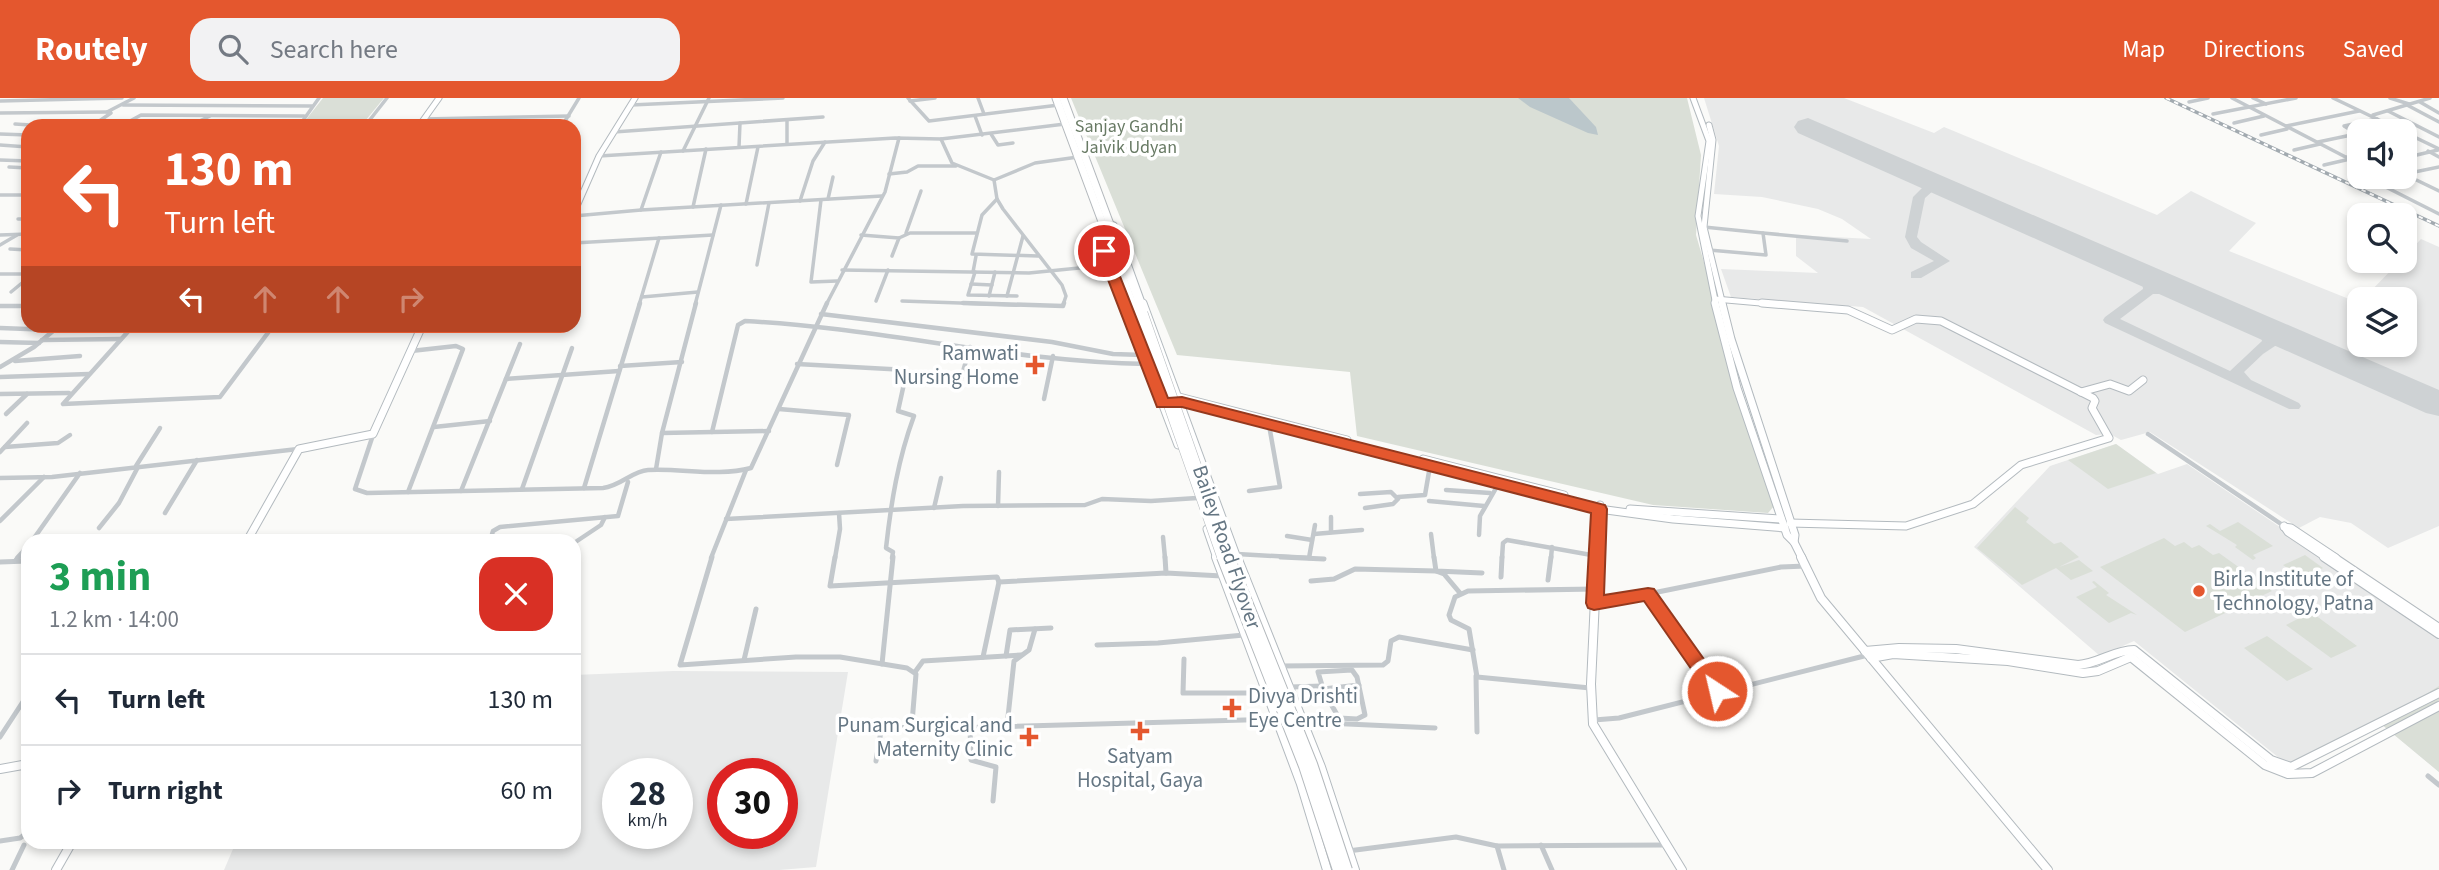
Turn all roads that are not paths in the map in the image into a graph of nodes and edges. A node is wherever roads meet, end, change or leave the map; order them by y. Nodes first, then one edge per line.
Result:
1 (122, 98) edge
2 (134, 98) edge
3 (319, 98) edge
4 (387, 98) edge
5 (439, 98) edge
6 (579, 98) edge
7 (635, 98) edge
8 (709, 98) edge
9 (783, 98) edge
10 (935, 98) edge
11 (978, 98) edge
12 (1695, 98) edge
13 (2208, 98) edge
14 (2232, 98) edge
15 (2253, 98) edge
16 (2296, 98) edge
17 (2333, 98) edge
18 (2390, 98) edge
19 (2430, 98) edge
20 (909, 100) edge
21 (1059, 100) edge
22 (0, 101) edge
23 (2189, 102) dead end
24 (2420, 102) junction
25 (707, 103) junction
26 (2266, 104) junction
27 (123, 105) junction
28 (631, 105) junction
29 (2408, 105) junction
30 (312, 106) junction
31 (2250, 108) junction
32 (2359, 110) junction
33 (2388, 111) junction
34 (0, 113) edge
35 (107, 113) junction
36 (2439, 113) edge
37 (984, 114) junction
38 (2213, 114) dead end
39 (2372, 115) junction
40 (210, 116) junction
41 (304, 116) junction
42 (569, 116) junction
43 (975, 116) junction
44 (2264, 116) junction
45 (823, 117) dead end
46 (102, 119) edge
47 (134, 119) edge
48 (204, 119) edge
49 (302, 119) edge
50 (370, 119) edge
51 (424, 119) joint
52 (567, 119) edge
53 (2377, 119) edge
54 (787, 120) junction
55 (740, 122) junction
56 (2439, 122) edge
57 (2234, 123) dead end
58 (15, 124) dead end
59 (21, 124) edge
60 (1066, 124) junction
61 (694, 126) junction
62 (2287, 127) junction
63 (614, 132) junction
64 (0, 134) edge
65 (991, 134) junction
66 (21, 135) edge
67 (982, 135) junction
68 (2261, 135) dead end
69 (2347, 137) edge
70 (2439, 137) edge
71 (899, 138) junction
72 (942, 139) junction
73 (2417, 139) edge
74 (825, 142) junction
75 (1013, 143) dead end
76 (2319, 143) junction
77 (787, 144) junction
78 (0, 145) edge
79 (21, 146) edge
80 (758, 146) junction
81 (739, 147) junction
82 (706, 149) junction
83 (2439, 149) edge
84 (2294, 150) dead end
85 (683, 151) junction
86 (2428, 151) junction
87 (661, 152) junction
88 (2417, 154) edge
89 (599, 156) junction
90 (1078, 157) junction
91 (2347, 157) edge
92 (2439, 157) edge
93 (2347, 158) edge
94 (0, 160) edge
95 (21, 161) edge
96 (2324, 165) dead end
97 (958, 166) junction
98 (9, 167) dead end
99 (2439, 167) edge
100 (21, 168) edge
101 (2417, 171) edge
102 (889, 174) junction
103 (833, 177) dead end
104 (994, 180) junction
105 (2417, 180) edge
106 (2389, 189) edge
107 (921, 191) dead end
108 (2439, 191) edge
109 (0, 195) edge
110 (21, 195) edge
111 (581, 196) edge
112 (883, 196) junction
113 (828, 199) junction
114 (998, 199) junction
115 (821, 200) junction
116 (800, 201) junction
117 (769, 203) junction
118 (746, 204) junction
119 (721, 205) junction
120 (692, 207) junction
121 (641, 210) junction
122 (581, 212) edge
123 (2439, 214) edge
124 (1106, 224) junction
125 (1704, 227) junction
126 (976, 233) junction
127 (1763, 233) junction
128 (19, 234) joint
129 (906, 234) junction
130 (0, 235) edge
131 (712, 235) junction
132 (861, 235) junction
133 (1023, 236) junction
134 (899, 238) junction
135 (659, 239) junction
136 (1847, 241) dead end
137 (581, 243) edge
138 (0, 245) edge
139 (10, 249) dead end
140 (21, 250) edge
141 (1709, 250) junction
142 (976, 255) junction
143 (892, 256) dead end
144 (1017, 256) junction
145 (1038, 256) junction
146 (757, 265) dead end
147 (1109, 265) junction
148 (842, 270) junction
149 (888, 271) junction
150 (1051, 271) junction
151 (974, 272) junction
152 (995, 272) junction
153 (1013, 273) junction
154 (0, 274) edge
155 (21, 276) edge
156 (837, 281) junction
157 (21, 283) edge
158 (971, 284) junction
159 (992, 285) junction
160 (11, 292) dead end
161 (698, 292) junction
162 (989, 296) junction
163 (1007, 296) junction
164 (1017, 296) dead end
165 (642, 297) junction
166 (1718, 299) junction
167 (876, 302) dead end
168 (902, 302) dead end
169 (0, 306) edge
170 (21, 306) edge
171 (1140, 313) junction
172 (821, 314) junction
173 (817, 325) junction
174 (0, 328) edge
175 (21, 329) edge
176 (51, 333) edge
177 (127, 333) edge
178 (268, 333) edge
179 (419, 333) edge
180 (121, 339) junction
181 (1728, 339) junction
182 (0, 342) edge
183 (41, 342) junction
184 (520, 344) dead end
185 (971, 346) junction
186 (572, 348) dead end
187 (411, 351) junction
188 (1163, 352) junction
189 (1144, 355) junction
190 (80, 356) dead end
191 (1053, 356) junction
192 (10, 362) junction
193 (682, 362) junction
194 (1147, 363) junction
195 (797, 364) junction
196 (0, 365) edge
197 (620, 369) junction
198 (89, 374) junction
199 (564, 374) junction
200 (1172, 376) junction
201 (0, 377) edge
202 (506, 379) junction
203 (1153, 379) junction
204 (2143, 380) dead end
205 (958, 389) dead end
206 (2081, 392) junction
207 (70, 393) junction
208 (0, 394) edge
209 (27, 394) junction
210 (1044, 399) dead end
211 (1181, 399) junction
212 (1162, 401) junction
213 (779, 409) junction
214 (6, 414) dead end
215 (490, 421) junction
216 (27, 423) dead end
217 (1269, 425) junction
218 (1191, 426) junction
219 (160, 428) dead end
220 (434, 428) junction
221 (1172, 428) junction
222 (769, 430) junction
223 (712, 432) junction
224 (662, 433) junction
225 (373, 434) junction
226 (2148, 434) dead end
227 (70, 435) dead end
228 (5, 447) junction
229 (299, 449) junction
230 (0, 452) edge
231 (197, 460) junction
232 (1428, 464) junction
233 (837, 465) dead end
234 (137, 466) junction
235 (656, 469) junction
236 (746, 470) junction
237 (999, 472) dead end
238 (80, 473) junction
239 (44, 477) junction
240 (1209, 477) junction
241 (0, 478) edge
242 (941, 478) dead end
243 (1191, 480) junction
244 (628, 481) junction
245 (1499, 483) junction
246 (584, 488) junction
247 (522, 489) junction
248 (1446, 490) dead end
249 (461, 491) junction
250 (1249, 491) dead end
251 (408, 492) junction
252 (1360, 494) dead end
253 (1490, 494) junction
254 (1397, 496) junction
255 (1198, 498) junction
256 (1429, 502) dead end
257 (998, 506) junction
258 (1219, 506) junction
259 (1484, 506) junction
260 (1600, 507) junction
261 (934, 508) junction
262 (1365, 508) dead end
263 (1201, 509) junction
264 (890, 511) junction
265 (164, 513) dead end
266 (839, 513) junction
267 (0, 514) edge
268 (8, 514) junction
269 (605, 517) junction
270 (1331, 517) dead end
271 (726, 519) junction
272 (1781, 519) junction
273 (0, 521) edge
274 (1315, 526) dead end
275 (2284, 526) junction
276 (99, 528) dead end
277 (1362, 530) dead end
278 (1790, 532) junction
279 (1331, 533) junction
280 (37, 534) edge
281 (251, 534) edge
282 (492, 534) edge
283 (1432, 534) dead end
284 (1479, 535) dead end
285 (1287, 536) dead end
286 (1163, 537) dead end
287 (1313, 537) junction
288 (581, 538) edge
289 (1552, 547) junction
290 (1237, 554) junction
291 (21, 555) edge
292 (1597, 556) junction
293 (1309, 558) junction
294 (1324, 559) dead end
295 (16, 561) junction
296 (21, 561) edge
297 (0, 562) edge
298 (1806, 566) junction
299 (1436, 571) junction
300 (1166, 573) junction
301 (1482, 573) dead end
302 (1222, 576) junction
303 (1501, 577) dead end
304 (1548, 580) dead end
305 (1311, 581) dead end
306 (892, 582) junction
307 (999, 582) junction
308 (1596, 589) junction
309 (1460, 593) junction
310 (1648, 594) junction
311 (1594, 603) junction
312 (756, 610) dead end
313 (1051, 628) dead end
314 (2439, 628) edge
315 (1035, 629) junction
316 (2439, 634) edge
317 (1244, 635) junction
318 (1097, 645) dead end
319 (1473, 650) junction
320 (1021, 655) junction
321 (1868, 655) junction
322 (1006, 656) junction
323 (983, 657) junction
324 (1184, 659) dead end
325 (744, 660) junction
326 (882, 664) junction
327 (1281, 669) junction
328 (915, 672) junction
329 (1260, 675) junction
330 (1476, 676) junction
331 (1359, 685) junction
332 (1290, 687) junction
333 (1322, 688) junction
334 (1591, 688) junction
335 (1717, 691) junction
336 (1268, 693) junction
337 (2439, 693) edge
338 (21, 705) edge
339 (2439, 706) edge
340 (1278, 719) junction
341 (1593, 720) junction
342 (1303, 722) junction
343 (913, 726) junction
344 (1007, 726) junction
345 (970, 727) junction
346 (1435, 728) dead end
347 (1477, 732) dead end
348 (0, 737) edge
349 (2238, 737) junction
350 (1315, 751) junction
351 (1291, 756) junction
352 (876, 761) dead end
353 (21, 765) edge
354 (0, 769) edge
355 (2428, 776) dead end
356 (2439, 785) edge
357 (993, 802) dead end
358 (21, 837) edge
359 (0, 841) edge
360 (1541, 845) junction
361 (1666, 845) junction
362 (1497, 846) junction
363 (22, 849) edge
364 (68, 849) edge
365 (1349, 850) junction
366 (1324, 856) junction
367 (12, 870) edge
368 (56, 870) edge
369 (1327, 870) edge
370 (1338, 870) edge
371 (1347, 870) edge
372 (1355, 870) edge
373 (1504, 870) edge
374 (1552, 870) edge
375 (1682, 870) edge
376 (2048, 870) edge

1 - 22 street
2 - 27 street
3 - 30 street
4 - 50 street
5 - 51 main road
6 - 42 street
7 - 28 main road
8 - 25 street
9 - 25 street
10 - 20 street
11 - 37 street
12 - 125 main road
12 - 166 main road
13 - 23 street
14 - 31 street
15 - 26 street
16 - 26 street
17 - 32 street
18 - 29 street
19 - 24 street
20 - 43 street
21 - 37 street
21 - 60 highway
21 - 124 highway
24 - 29 street
24 - 36 street
25 - 28 street
25 - 61 street
26 - 31 street
27 - 30 street
27 - 35 street
28 - 63 main road
29 - 33 street
29 - 56 street
30 - 41 street
31 - 38 street
31 - 44 street
32 - 39 street
32 - 62 street
33 - 39 street
33 - 70 street
34 - 35 street
35 - 46 street
37 - 43 street
39 - 53 street
40 - 41 street
40 - 47 street
40 - 48 street
41 - 49 street
42 - 51 street
42 - 52 street
43 - 67 street
44 - 57 street
44 - 62 street
45 - 54 street
54 - 55 street
54 - 77 street
55 - 61 street
55 - 81 street
58 - 59 street
60 - 65 street
60 - 90 highway
61 - 63 street
61 - 85 street
62 - 68 street
62 - 76 street
63 - 89 main road
64 - 66 street
65 - 67 street
65 - 75 street
67 - 72 street
69 - 76 street
71 - 72 street
71 - 74 street
71 - 102 street
72 - 97 street
73 - 83 street
74 - 77 street
74 - 116 street
76 - 84 street
76 - 91 street
77 - 80 street
78 - 79 street
80 - 81 street
80 - 118 street
81 - 82 street
82 - 85 street
82 - 120 street
83 - 86 street
85 - 87 street
86 - 88 street
86 - 92 street
87 - 89 street
87 - 121 street
89 - 111 main road
90 - 104 street
90 - 124 highway
93 - 96 street
94 - 95 street
97 - 102 street
97 - 104 street
98 - 100 street
99 - 101 street
102 - 112 street
103 - 113 street
104 - 114 street
105 - 108 street
106 - 123 street
107 - 129 street
109 - 110 street
112 - 113 street
112 - 132 street
113 - 115 street
114 - 126 street
114 - 133 street
115 - 116 street
115 - 156 street
116 - 117 street
117 - 118 street
117 - 146 street
118 - 119 street
119 - 120 street
119 - 131 street
120 - 121 street
121 - 122 street
124 - 147 main road
124 - 171 highway, Bailey Road Flyover
124 - 188 main road
125 - 127 street
125 - 141 main road
126 - 129 street
126 - 142 street
127 - 136 street
127 - 141 street
128 - 130 street
128 - 138 street
129 - 134 street
131 - 135 street
131 - 161 street
132 - 134 street
132 - 148 street
133 - 144 street
133 - 145 street
134 - 143 street
135 - 137 street
135 - 165 street
139 - 140 street
141 - 166 main road
142 - 144 street
142 - 151 street
144 - 145 street
144 - 153 street
145 - 150 street
147 - 150 street
147 - 189 main road
148 - 149 street
148 - 156 street
149 - 151 street
149 - 167 street
150 - 153 street
150 - 168 street
151 - 152 street
151 - 158 street
152 - 153 street
152 - 159 street
153 - 163 street
154 - 155 street
156 - 172 street
157 - 160 street
158 - 159 street
158 - 162 street
159 - 162 street
161 - 165 street
161 - 193 street
162 - 163 street
163 - 164 street
165 - 197 street
166 - 181 main road
166 - 206 main road
169 - 170 street
171 - 370 highway, Bailey Road Flyover, bridge
171 - 371 highway, Bailey Road Flyover, bridge
172 - 173 street
172 - 189 street
173 - 185 street
173 - 195 street
173 - 223 street
174 - 175 street
176 - 183 street
177 - 180 street
178 - 207 street
179 - 187 main road
180 - 183 street
180 - 198 street
181 - 272 main road
181 - 278 main road
182 - 183 street
183 - 192 street
184 - 202 street
185 - 191 street
185 - 205 street
186 - 199 street
187 - 220 street
187 - 225 main road
188 - 189 street
188 - 200 main road
189 - 194 main road
190 - 192 street
191 - 194 street
191 - 210 street
192 - 196 street
193 - 197 street
193 - 224 street
194 - 203 main road
195 - 213 street
195 - 264 street
197 - 199 street
197 - 246 street
198 - 201 street
198 - 207 street
199 - 202 street
199 - 247 street
200 - 203 main road
200 - 211 main road
202 - 215 street
203 - 212 main road
204 - 206 main road
206 - 278 main road
207 - 209 street
208 - 209 street
209 - 214 street
211 - 212 main road
211 - 217 main road
211 - 218 main road
211 - 232 main road
212 - 221 main road
213 - 222 street
213 - 233 street
215 - 220 street
215 - 249 street
216 - 228 street
217 - 232 main road
217 - 250 street
218 - 221 main road
218 - 240 main road
219 - 234 street
220 - 251 street
221 - 243 main road
222 - 223 street
222 - 236 street
223 - 224 street
224 - 235 street
225 - 229 main road
225 - 251 street
226 - 275 street
227 - 228 street
228 - 230 street
229 - 231 street
229 - 281 main road
231 - 234 street
231 - 265 street
232 - 245 main road
232 - 254 street
232 - 260 main road
234 - 238 street
234 - 276 street
235 - 236 street
235 - 244 street
236 - 271 street
237 - 257 street
238 - 239 street
238 - 280 street
239 - 241 street
239 - 268 street
240 - 243 main road
240 - 258 main road
242 - 261 street
243 - 255 main road
244 - 246 street
244 - 269 street
245 - 253 street
245 - 260 main road
246 - 247 street
247 - 249 street
248 - 253 street
249 - 251 street
252 - 254 street
253 - 259 street
254 - 262 street
255 - 257 street
255 - 263 main road
256 - 259 street
257 - 261 street
258 - 263 main road
258 - 290 main road
259 - 284 street
260 - 272 main road
260 - 278 main road
260 - 292 main road
261 - 264 street
263 - 302 main road
264 - 266 street
264 - 306 street
266 - 271 street
266 - 306 street
267 - 268 street
268 - 273 street
269 - 282 street
269 - 288 street
270 - 279 street
271 - 325 street
272 - 278 main road
274 - 287 street
275 - 314 main road
275 - 316 main road
277 - 279 street
278 - 298 main road
279 - 287 street
283 - 299 street
285 - 287 street
286 - 300 street
287 - 293 street
289 - 292 street
289 - 303 street
289 - 304 street
290 - 293 street
290 - 327 main road
291 - 295 street
292 - 308 main road
293 - 294 street
295 - 296 street
295 - 297 street
298 - 310 street
298 - 321 main road
299 - 301 street
299 - 305 street
299 - 309 street
300 - 302 street
300 - 307 street
302 - 317 main road
306 - 307 street
306 - 326 street
307 - 323 street
308 - 309 street
308 - 311 main road
309 - 319 street
310 - 311 street
310 - 335 street
311 - 334 main road
312 - 325 street
313 - 315 street
315 - 320 street
315 - 322 street
317 - 318 street
317 - 329 main road
319 - 327 street
319 - 330 street
320 - 322 street
320 - 344 street
321 - 335 street
321 - 349 main road
321 - 376 main road
322 - 323 street
323 - 328 street
324 - 336 street
325 - 326 street
326 - 328 street
327 - 329 main road
327 - 332 main road
328 - 343 street
329 - 336 main road
330 - 334 street
330 - 347 street
331 - 333 street
331 - 333 street
331 - 333 street
332 - 333 street
332 - 342 main road
334 - 341 main road
335 - 341 street
336 - 340 main road
337 - 349 main road
338 - 348 street
339 - 349 main road
340 - 344 street
340 - 351 main road
341 - 361 main road
342 - 346 street
342 - 350 main road
343 - 345 street
343 - 352 street
344 - 345 street
345 - 357 street
350 - 351 main road
350 - 365 main road
351 - 366 main road
353 - 354 main road
355 - 356 street
358 - 359 street
360 - 361 street
360 - 362 street
360 - 374 street
361 - 375 main road
362 - 365 street
362 - 373 street
363 - 367 street
364 - 368 main road
365 - 366 street
365 - 372 main road
366 - 369 main road

